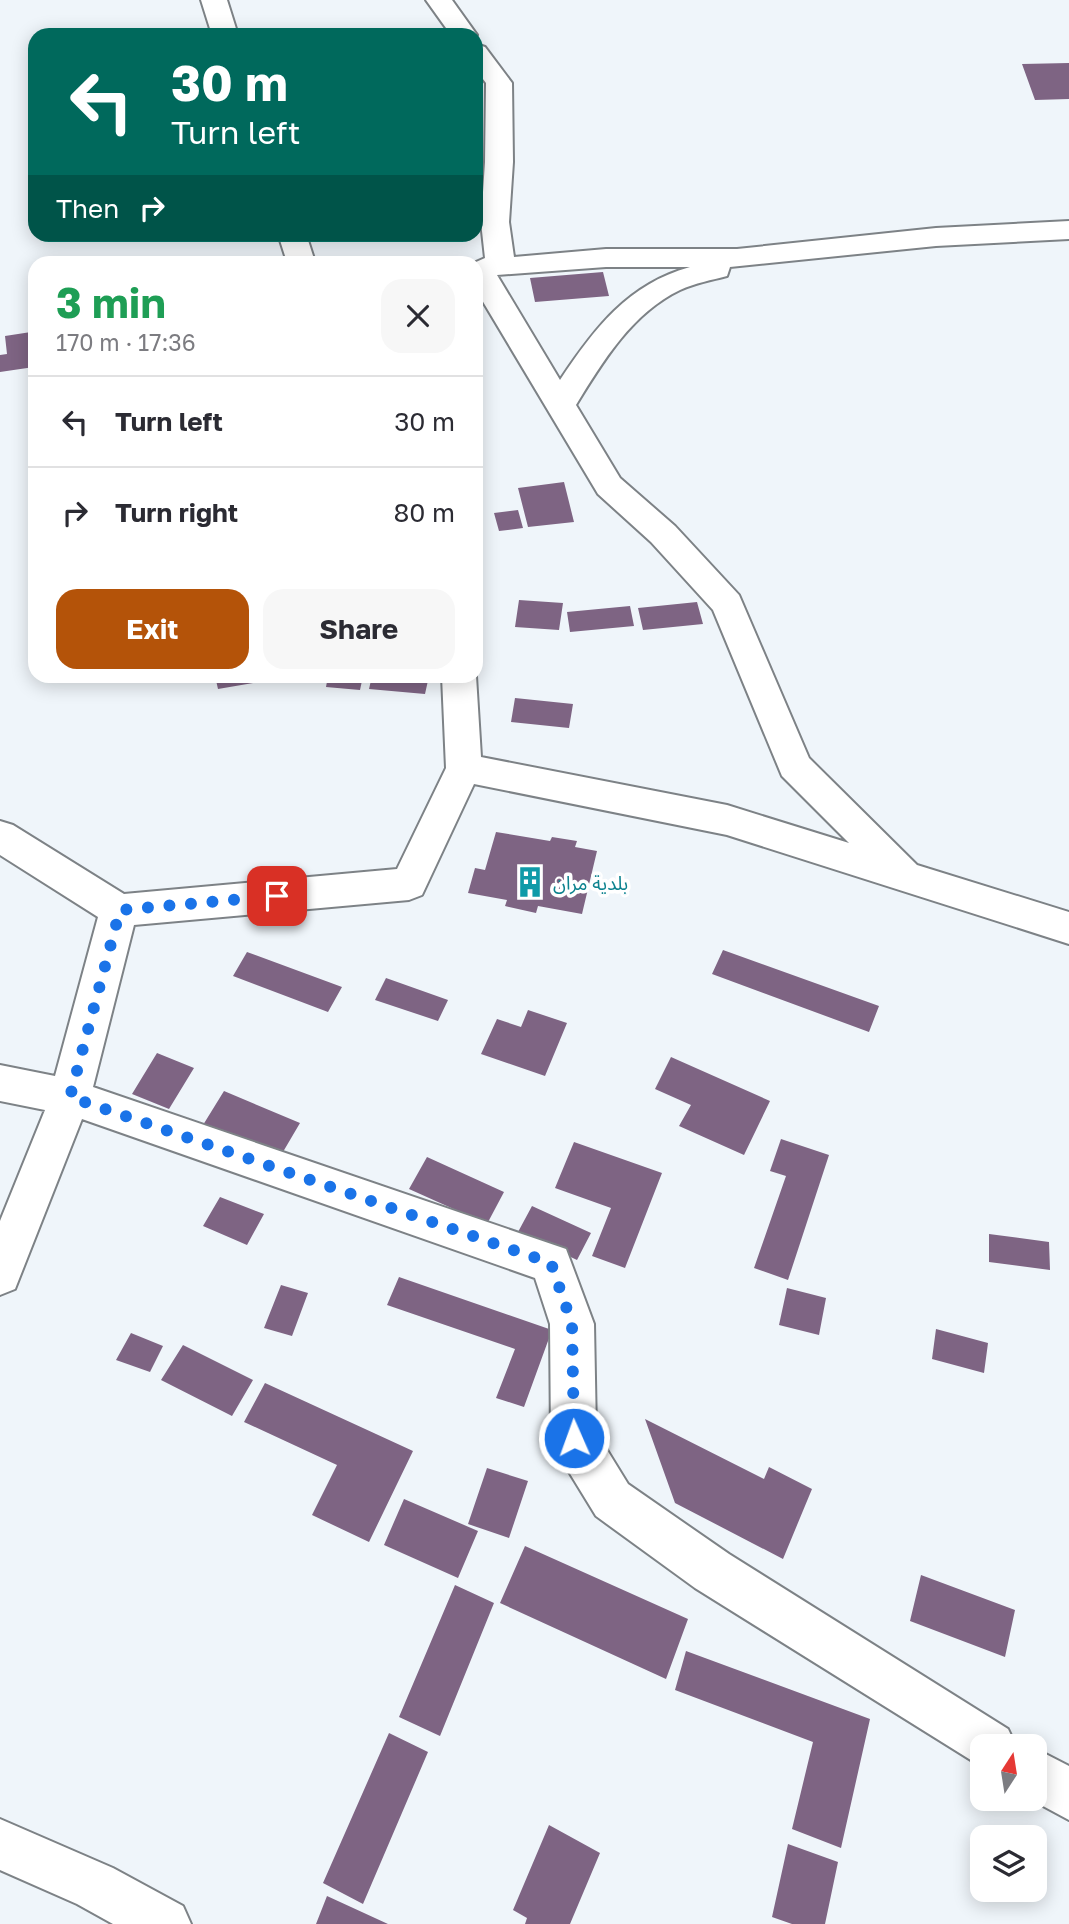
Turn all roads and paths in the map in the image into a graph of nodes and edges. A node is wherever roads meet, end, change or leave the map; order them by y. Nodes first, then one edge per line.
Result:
1 (214, 0) edge
2 (439, 0) edge
3 (223, 28) edge
4 (459, 28) edge
5 (483, 61) edge
6 (1069, 230) edge
7 (762, 255) junction
8 (500, 262) junction
9 (483, 270) edge
10 (483, 277) edge
11 (560, 404) junction
12 (459, 683) edge
13 (464, 768) junction
14 (0, 836) edge
15 (907, 877) junction
16 (120, 910) junction
17 (1069, 928) edge
18 (0, 1083) edge
19 (70, 1097) junction
20 (0, 1275) edge
21 (972, 1734) edge
22 (1047, 1781) edge
23 (1069, 1795) edge
24 (0, 1844) edge
25 (165, 1924) edge

1 - 3 street
2 - 4 street
5 - 8 street
6 - 7 street
7 - 8 street
7 - 11 street
8 - 9 street
10 - 11 street
11 - 15 street
12 - 13 street
13 - 15 street
13 - 16 street
14 - 16 street
15 - 17 street
16 - 19 street
18 - 19 street
19 - 20 street
19 - 21 street
22 - 23 street
24 - 25 street

